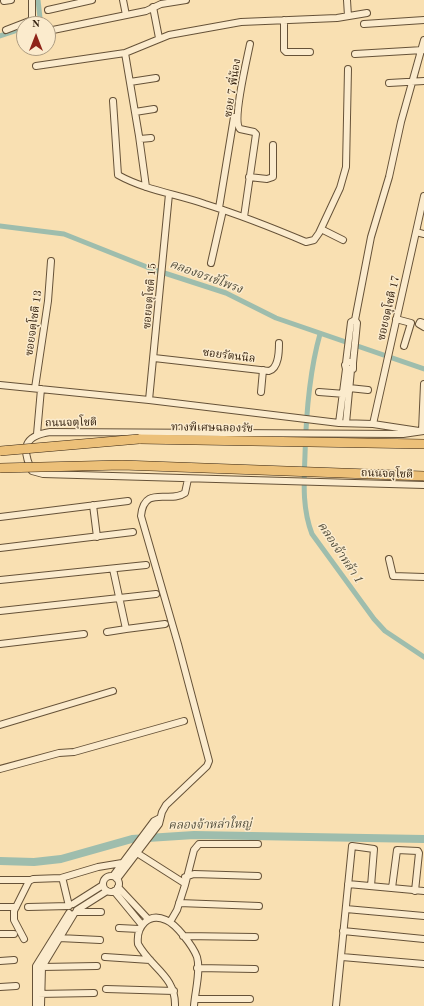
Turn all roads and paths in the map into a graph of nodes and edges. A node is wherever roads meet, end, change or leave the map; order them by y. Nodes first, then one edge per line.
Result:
1 (11, 0) edge
2 (32, 0) edge
3 (92, 0) edge
4 (123, 0) edge
5 (186, 0) edge
6 (347, 0) edge
7 (4, 1) dead end
8 (153, 7) junction
9 (48, 10) dead end
10 (367, 14) dead end
11 (126, 15) junction
12 (348, 16) junction
13 (284, 20) junction
14 (424, 20) edge
15 (364, 24) dead end
16 (56, 29) edge
17 (6, 30) dead end
18 (159, 38) junction
19 (424, 40) edge
20 (250, 44) dead end
21 (422, 50) edge
22 (125, 52) junction
23 (310, 52) dead end
24 (355, 54) dead end
25 (36, 66) dead end
26 (348, 69) dead end
27 (156, 78) dead end
28 (424, 81) edge
29 (130, 82) junction
30 (412, 82) junction
31 (389, 83) dead end
32 (113, 101) dead end
33 (154, 109) dead end
34 (135, 112) junction
35 (234, 117) dead end
36 (152, 138) dead end
37 (140, 139) junction
38 (273, 146) dead end
39 (249, 177) junction
40 (146, 187) junction
41 (169, 194) junction
42 (424, 196) edge
43 (221, 209) junction
44 (244, 217) junction
45 (422, 219) edge
46 (321, 229) junction
47 (416, 232) junction
48 (424, 234) edge
49 (343, 240) dead end
50 (51, 261) dead end
51 (211, 263) dead end
52 (396, 319) junction
53 (424, 323) edge
54 (424, 327) edge
55 (279, 343) dead end
56 (404, 346) dead end
57 (154, 358) junction
58 (263, 370) junction
59 (424, 384) edge
60 (0, 385) edge
61 (38, 389) junction
62 (368, 390) dead end
63 (261, 392) dead end
64 (319, 392) dead end
65 (347, 392) junction
66 (149, 400) junction
67 (316, 420) junction
68 (339, 422) junction
69 (346, 423) junction
70 (373, 424) junction
71 (422, 431) edge
72 (37, 434) junction
73 (315, 437) junction
74 (294, 438) junction
75 (424, 444) edge
76 (0, 451) edge
77 (0, 468) edge
78 (424, 476) edge
79 (188, 479) junction
80 (424, 485) edge
81 (128, 501) dead end
82 (94, 505) junction
83 (0, 517) edge
84 (133, 532) dead end
85 (97, 536) junction
86 (0, 548) edge
87 (389, 559) dead end
88 (146, 565) dead end
89 (113, 569) junction
90 (424, 577) edge
91 (0, 580) edge
92 (156, 594) dead end
93 (119, 598) junction
94 (0, 611) edge
95 (166, 624) dead end
96 (126, 629) junction
97 (106, 632) dead end
98 (84, 634) dead end
99 (0, 642) edge
100 (113, 691) dead end
101 (184, 722) dead end
102 (0, 725) edge
103 (0, 769) edge
104 (140, 844) junction
105 (258, 844) dead end
106 (137, 853) junction
107 (122, 863) junction
108 (102, 866) junction
109 (188, 876) junction
110 (258, 876) dead end
111 (113, 877) junction
112 (177, 878) junction
113 (0, 880) edge
114 (30, 880) junction
115 (63, 882) dead end
116 (348, 884) junction
117 (103, 885) junction
118 (185, 885) junction
119 (371, 886) junction
120 (392, 888) junction
121 (113, 890) junction
122 (415, 891) junction
123 (424, 891) edge
124 (179, 904) junction
125 (259, 906) dead end
126 (0, 907) edge
127 (16, 907) junction
128 (28, 907) dead end
129 (346, 909) junction
130 (73, 910) junction
131 (101, 912) dead end
132 (424, 916) edge
133 (148, 919) junction
134 (170, 922) junction
135 (141, 927) junction
136 (119, 928) dead end
137 (343, 932) junction
138 (0, 934) edge
139 (14, 934) dead end
140 (57, 936) junction
141 (183, 936) junction
142 (255, 937) dead end
143 (24, 938) dead end
144 (424, 939) edge
145 (100, 940) dead end
146 (105, 957) dead end
147 (342, 957) junction
148 (0, 960) edge
149 (14, 960) dead end
150 (150, 960) junction
151 (424, 964) edge
152 (39, 965) junction
153 (97, 966) dead end
154 (197, 968) junction
155 (255, 969) dead end
156 (0, 986) edge
157 (16, 986) dead end
158 (106, 988) dead end
159 (174, 991) junction
160 (94, 993) dead end
161 (38, 994) junction
162 (250, 999) dead end
163 (195, 1003) edge
164 (36, 1006) edge
165 (41, 1006) edge
166 (175, 1006) edge
167 (336, 1006) edge

1 - 7 street
2 - 17 street
3 - 9 street
4 - 11 street
5 - 8 street
6 - 12 street
8 - 11 street
8 - 18 street
10 - 12 street
11 - 16 street
12 - 13 street
13 - 18 street
13 - 23 street
14 - 15 street
18 - 22 street
19 - 21 street
20 - 39 street, ซอย 7 พี่น้อง
21 - 24 street
21 - 30 street
22 - 25 street
22 - 29 street
26 - 46 street
27 - 29 street
28 - 30 street
29 - 34 street
30 - 31 street
30 - 65 street
32 - 40 street
33 - 34 street
34 - 37 street
35 - 43 street
36 - 37 street
37 - 40 street
38 - 39 street
39 - 44 street, ซอย 7 พี่น้อง
40 - 41 street
41 - 43 street
41 - 57 street, ซอยจตุโชติ 15
42 - 45 street, ซอยจตุโชติ 17
43 - 44 street
43 - 51 street
44 - 46 street
45 - 47 street, ซอยจตุโชติ 17
46 - 49 street
47 - 48 street
47 - 52 street, ซอยจตุโชติ 17
50 - 61 street, ซอยจตุโชติ 13
52 - 56 street
52 - 70 street, ซอยจตุโชติ 17
53 - 54 street
55 - 58 street, ซอยรัตนนิล
57 - 58 street, ซอยรัตนนิล
57 - 66 street, ซอยจตุโชติ 15
58 - 63 street
59 - 71 street
60 - 61 street
61 - 66 street
61 - 72 street, ซอยจตุโชติ 13
62 - 65 street
64 - 65 street
65 - 68 street
65 - 69 street
66 - 67 street
67 - 68 street
67 - 73 street
68 - 69 street
69 - 70 street
70 - 71 street
71 - 73 street
72 - 74 street, ถนนจตุโชติ
72 - 79 street, ถนนจตุโชติ
73 - 74 highway, ทางพิเศษฉลองรัช
73 - 75 highway, ทางพิเศษฉลองรัช
74 - 76 highway, ทางพิเศษฉลองรัช, bridge
77 - 78 highway, bridge
79 - 80 street, ถนนจตุโชติ
79 - 104 street
81 - 82 street
82 - 83 street
82 - 85 street
84 - 85 street
85 - 86 street
87 - 90 street
88 - 89 street
89 - 91 street
89 - 93 street
92 - 93 street
93 - 94 street
93 - 96 street
95 - 96 street
96 - 97 street
98 - 99 street
100 - 102 street
101 - 103 street
104 - 106 street
104 - 107 street
105 - 109 street
106 - 111 street
106 - 112 street
107 - 108 street
107 - 111 street
108 - 111 street
108 - 114 street
109 - 110 street
109 - 112 street
109 - 118 street
111 - 117 street
111 - 121 street
112 - 118 street
113 - 114 street
114 - 127 street
115 - 130 street
116 - 119 street
116 - 119 street
116 - 129 street
117 - 121 street
117 - 130 street
118 - 124 street
119 - 120 street
120 - 122 street
120 - 122 street
121 - 130 street
121 - 133 street
121 - 135 street
122 - 123 street
124 - 125 street
124 - 134 street
126 - 127 street
127 - 143 street
128 - 130 street
129 - 132 street
129 - 137 street
130 - 131 street
130 - 140 street
133 - 134 street
133 - 135 street
134 - 141 street
135 - 136 street
135 - 150 street
137 - 144 street
137 - 147 street
138 - 139 street
140 - 145 street
140 - 152 street
141 - 142 street
141 - 154 street
146 - 150 street
147 - 151 street
147 - 167 street
148 - 149 street
150 - 159 street
152 - 153 street
152 - 161 street
154 - 155 street
154 - 163 street
156 - 157 street
158 - 159 street
159 - 166 street
160 - 161 street
161 - 164 street
161 - 165 street
162 - 163 street

